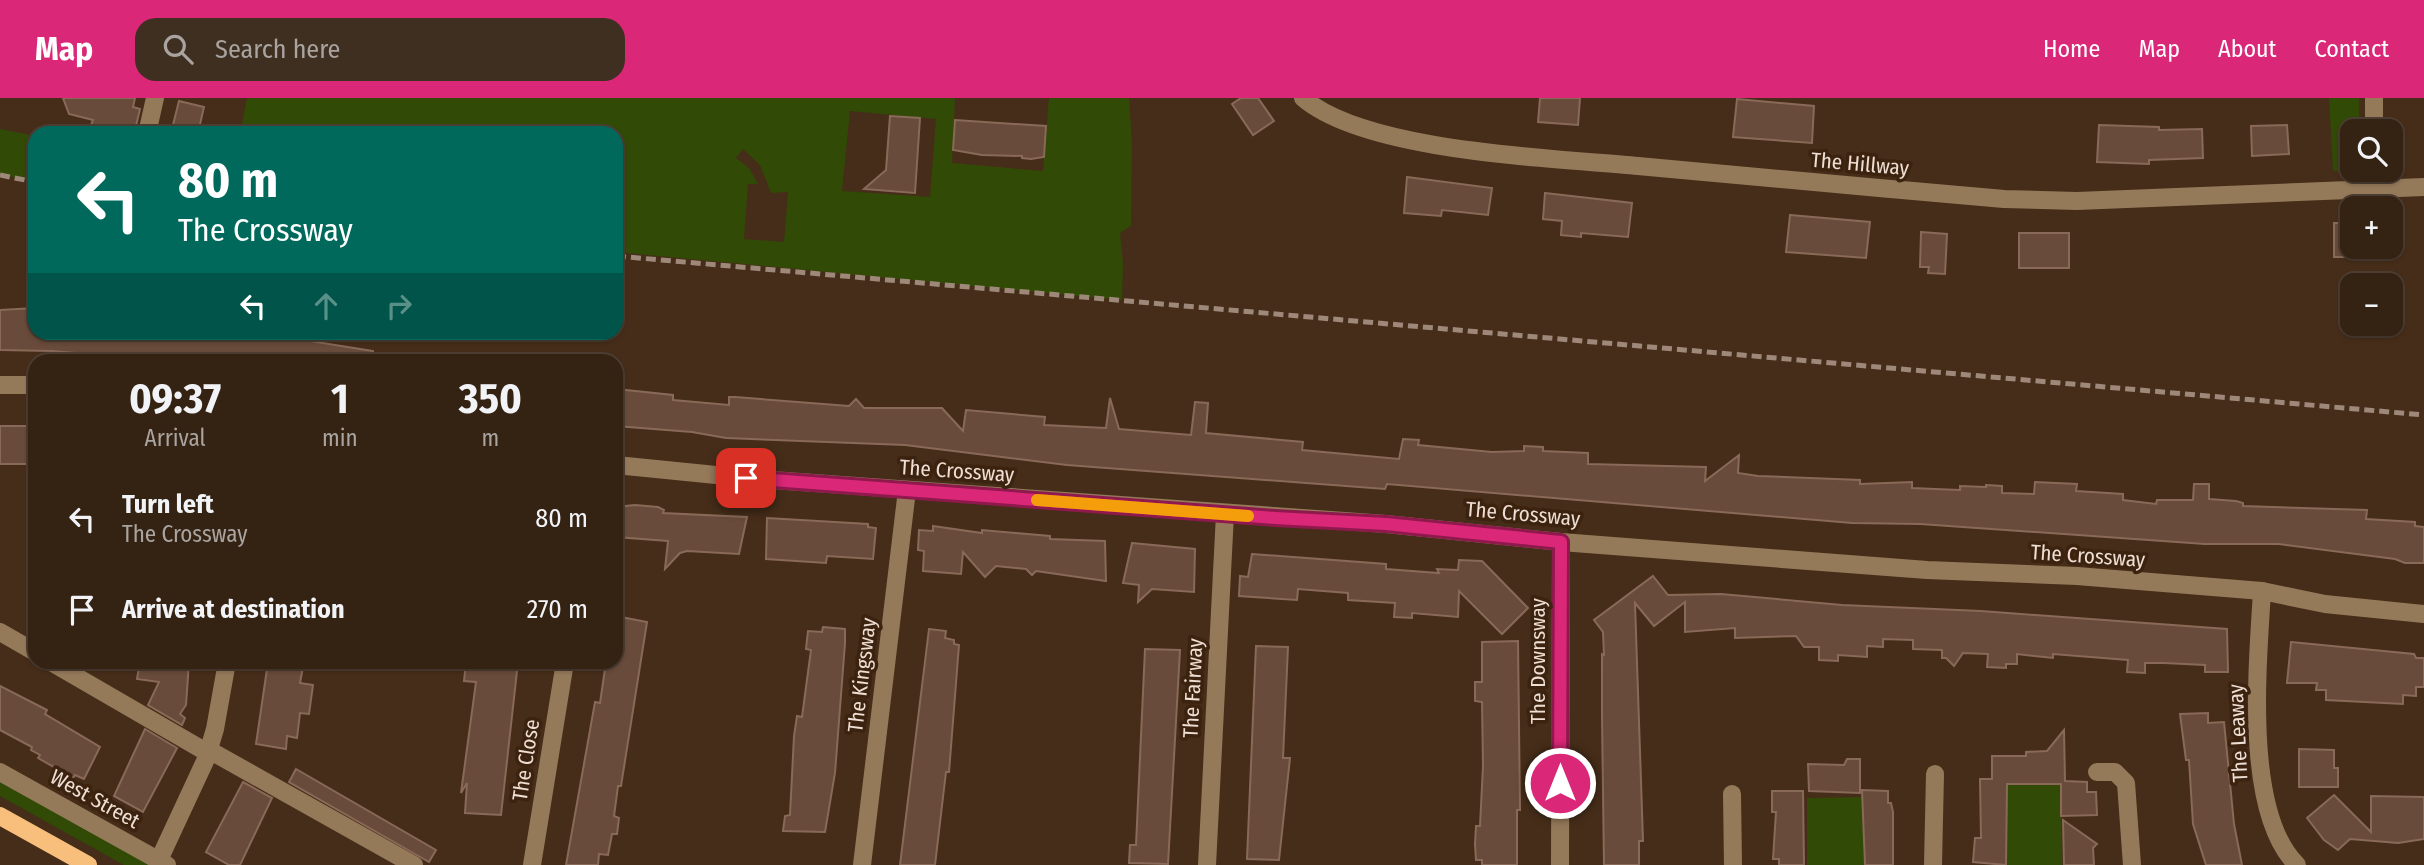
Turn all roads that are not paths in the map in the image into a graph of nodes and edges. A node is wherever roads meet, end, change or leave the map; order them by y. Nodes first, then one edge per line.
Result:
1 (155, 98) edge
2 (1303, 98) edge
3 (2374, 98) edge
4 (2374, 119) edge
5 (149, 126) edge
6 (2340, 181) edge
7 (2396, 182) edge
8 (2424, 187) edge
9 (0, 385) edge
10 (28, 385) edge
11 (623, 466) edge
12 (907, 490) junction
13 (1226, 514) junction
14 (1561, 542) junction
15 (2262, 591) junction
16 (2424, 614) edge
17 (0, 632) edge
18 (28, 648) edge
19 (63, 669) edge
20 (226, 669) edge
21 (564, 669) edge
22 (208, 751) junction
23 (0, 772) edge
24 (2097, 772) dead end
25 (1935, 774) dead end
26 (1732, 794) dead end
27 (0, 816) edge
28 (163, 863) edge
29 (88, 865) edge
30 (414, 865) edge
31 (532, 865) edge
32 (862, 865) edge
33 (1207, 865) edge
34 (1560, 865) edge
35 (1733, 865) edge
36 (1933, 865) edge
37 (2132, 865) edge
38 (2297, 865) edge

1 - 5 street
2 - 6 street, The Hillway
3 - 4 street
7 - 8 street, The Hillway
9 - 10 street
11 - 12 street, The Crossway
12 - 13 street, The Crossway
12 - 32 street, The Kingsway
13 - 14 street, The Crossway
13 - 33 street, The Fairway
14 - 15 street, The Crossway
14 - 34 street, The Downsway
15 - 16 street, The Crossway
15 - 38 street, The Leaway
17 - 18 street
19 - 22 street
20 - 22 street
21 - 31 street, The Close
22 - 28 street
22 - 30 street
23 - 28 street, West Street
24 - 37 street
25 - 36 street
26 - 35 street
27 - 29 main road

